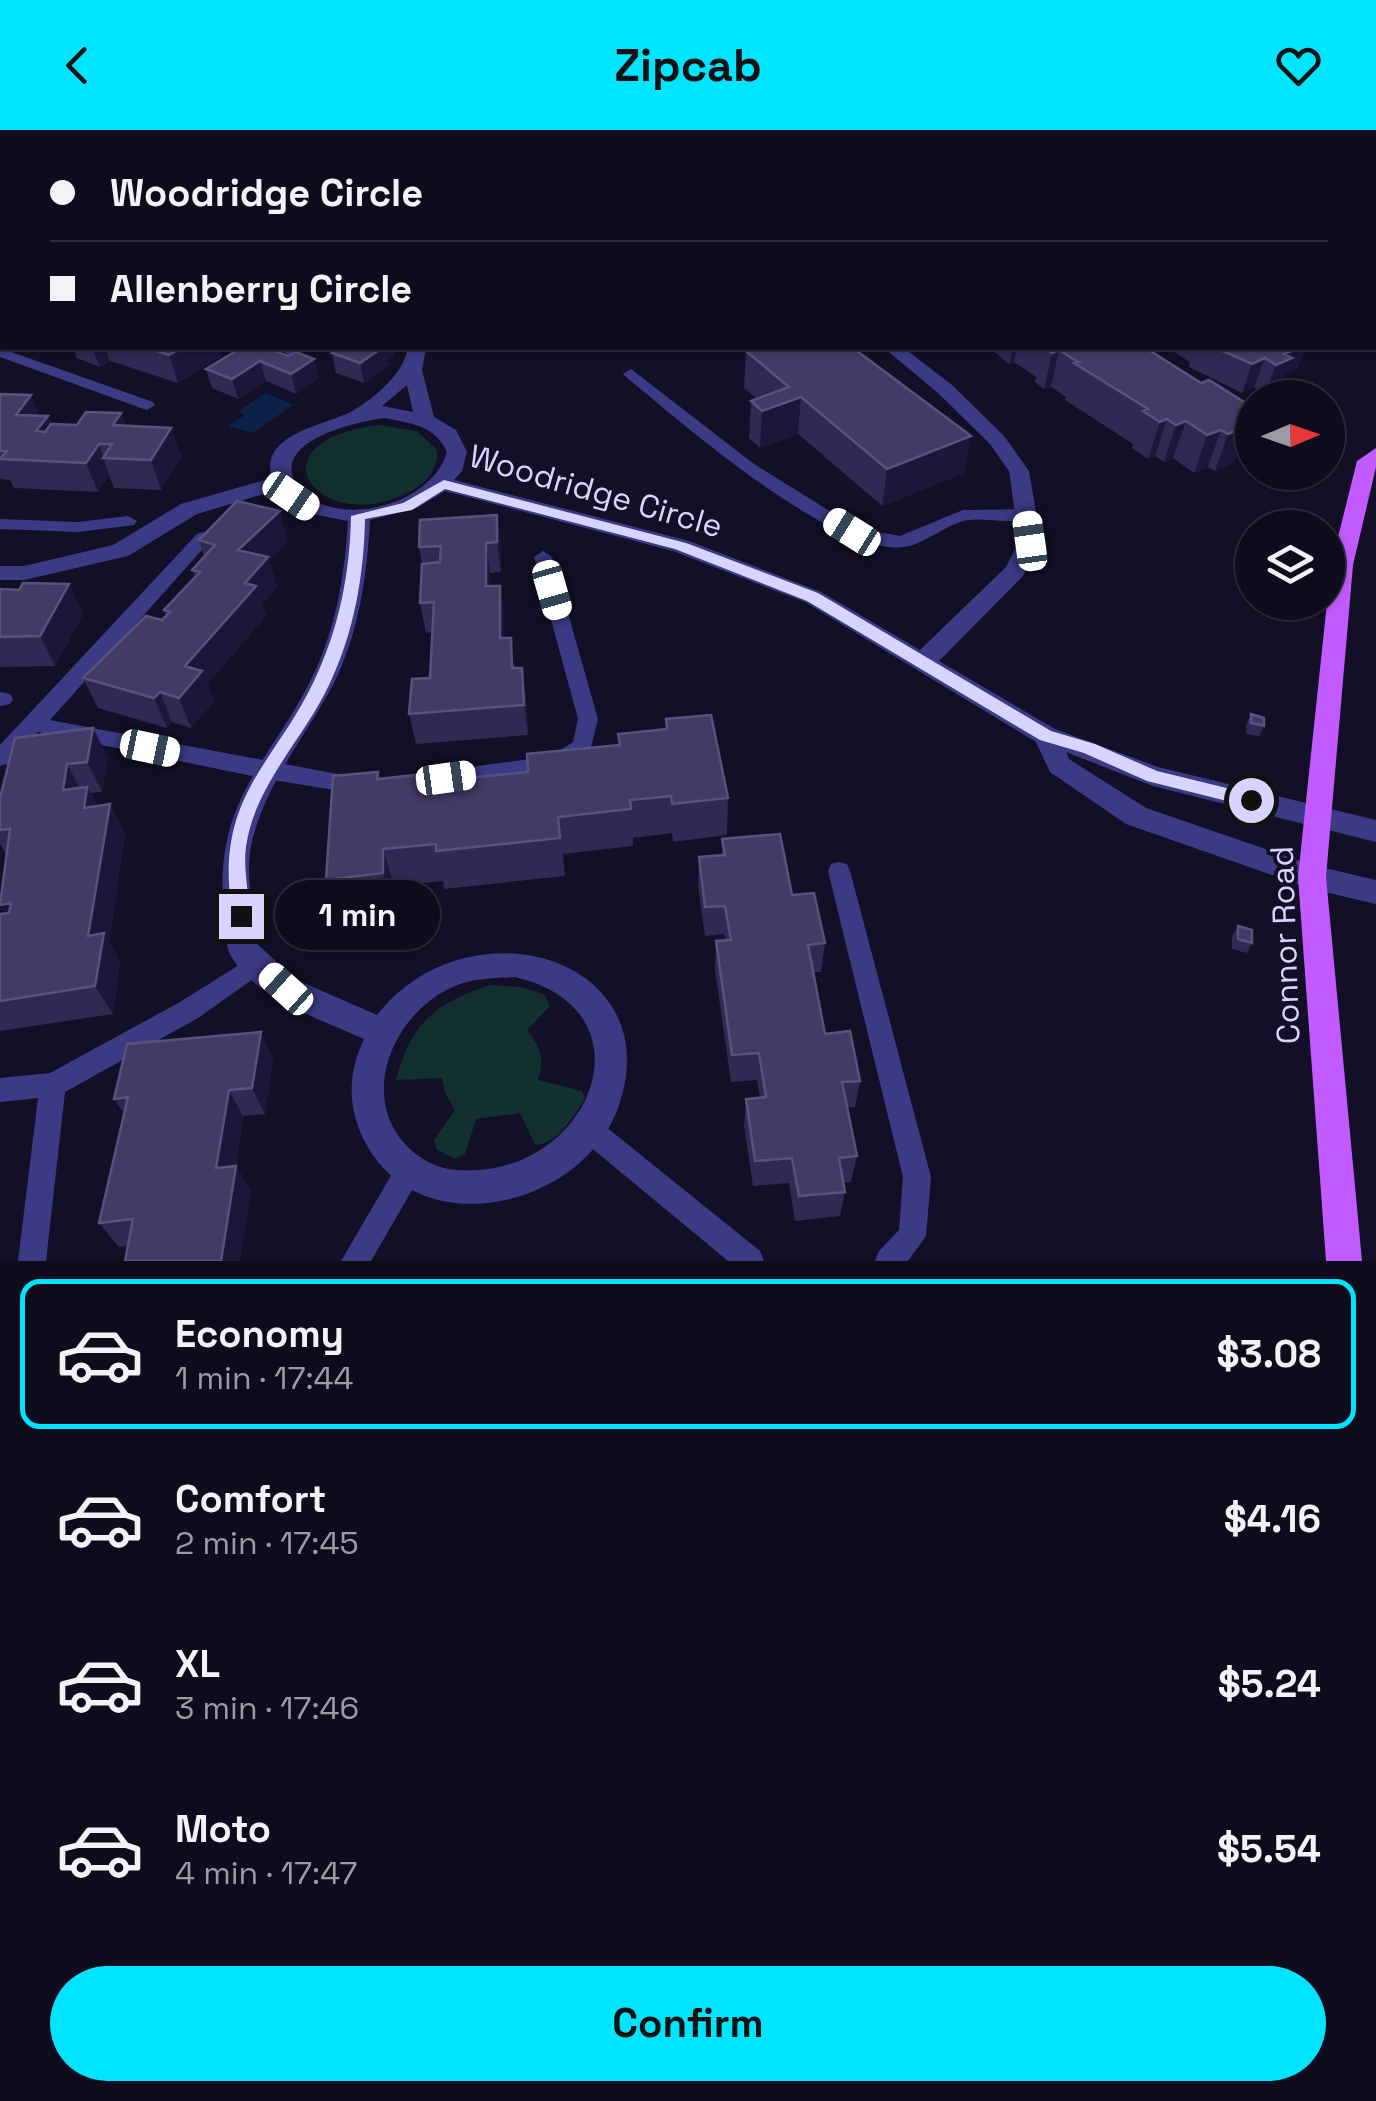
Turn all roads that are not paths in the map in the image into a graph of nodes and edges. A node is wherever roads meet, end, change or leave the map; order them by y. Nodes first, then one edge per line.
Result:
1 (417, 350) edge
2 (896, 350) edge
3 (0, 352) edge
4 (412, 370) junction
5 (630, 374) dead end
6 (147, 406) dead end
7 (362, 414) junction
8 (425, 419) junction
9 (1376, 454) edge
10 (282, 482) junction
11 (444, 484) junction
12 (1026, 514) junction
13 (358, 516) junction
14 (128, 521) dead end
15 (0, 524) edge
16 (203, 538) edge
17 (543, 557) dead end
18 (0, 573) edge
19 (924, 660) junction
20 (34, 724) junction
21 (1046, 736) junction
22 (0, 758) edge
23 (267, 772) junction
24 (1316, 816) junction
25 (1376, 831) edge
26 (839, 871) dead end
27 (1312, 877) junction
28 (1376, 892) edge
29 (258, 964) junction
30 (382, 1032) junction
31 (53, 1086) junction
32 (0, 1090) edge
33 (591, 1131) junction
34 (409, 1170) junction
35 (32, 1261) edge
36 (355, 1261) edge
37 (750, 1261) edge
38 (889, 1261) edge
39 (1344, 1261) edge

1 - 4 street
2 - 12 street
3 - 6 lane
4 - 7 street
4 - 8 street
5 - 12 lane
7 - 8 street
7 - 10 street
8 - 11 street
9 - 24 main road, Connor Road
10 - 13 street
10 - 18 street
11 - 13 street
11 - 19 street, Woodridge Circle
12 - 19 street
13 - 23 street
14 - 15 lane
16 - 20 lane
17 - 23 lane
19 - 21 street, Woodridge Circle
20 - 22 lane
20 - 23 lane
21 - 24 street, Woodridge Circle
21 - 27 street, Woodridge Circle
23 - 29 street
24 - 25 street, Woodridge Circle
24 - 27 main road, Connor Road
26 - 38 lane
27 - 28 street, Woodridge Circle
27 - 39 main road, Connor Road
29 - 30 street
29 - 31 lane
30 - 33 street
30 - 34 street
31 - 32 lane
31 - 35 lane
33 - 34 street
33 - 37 lane
34 - 36 lane

